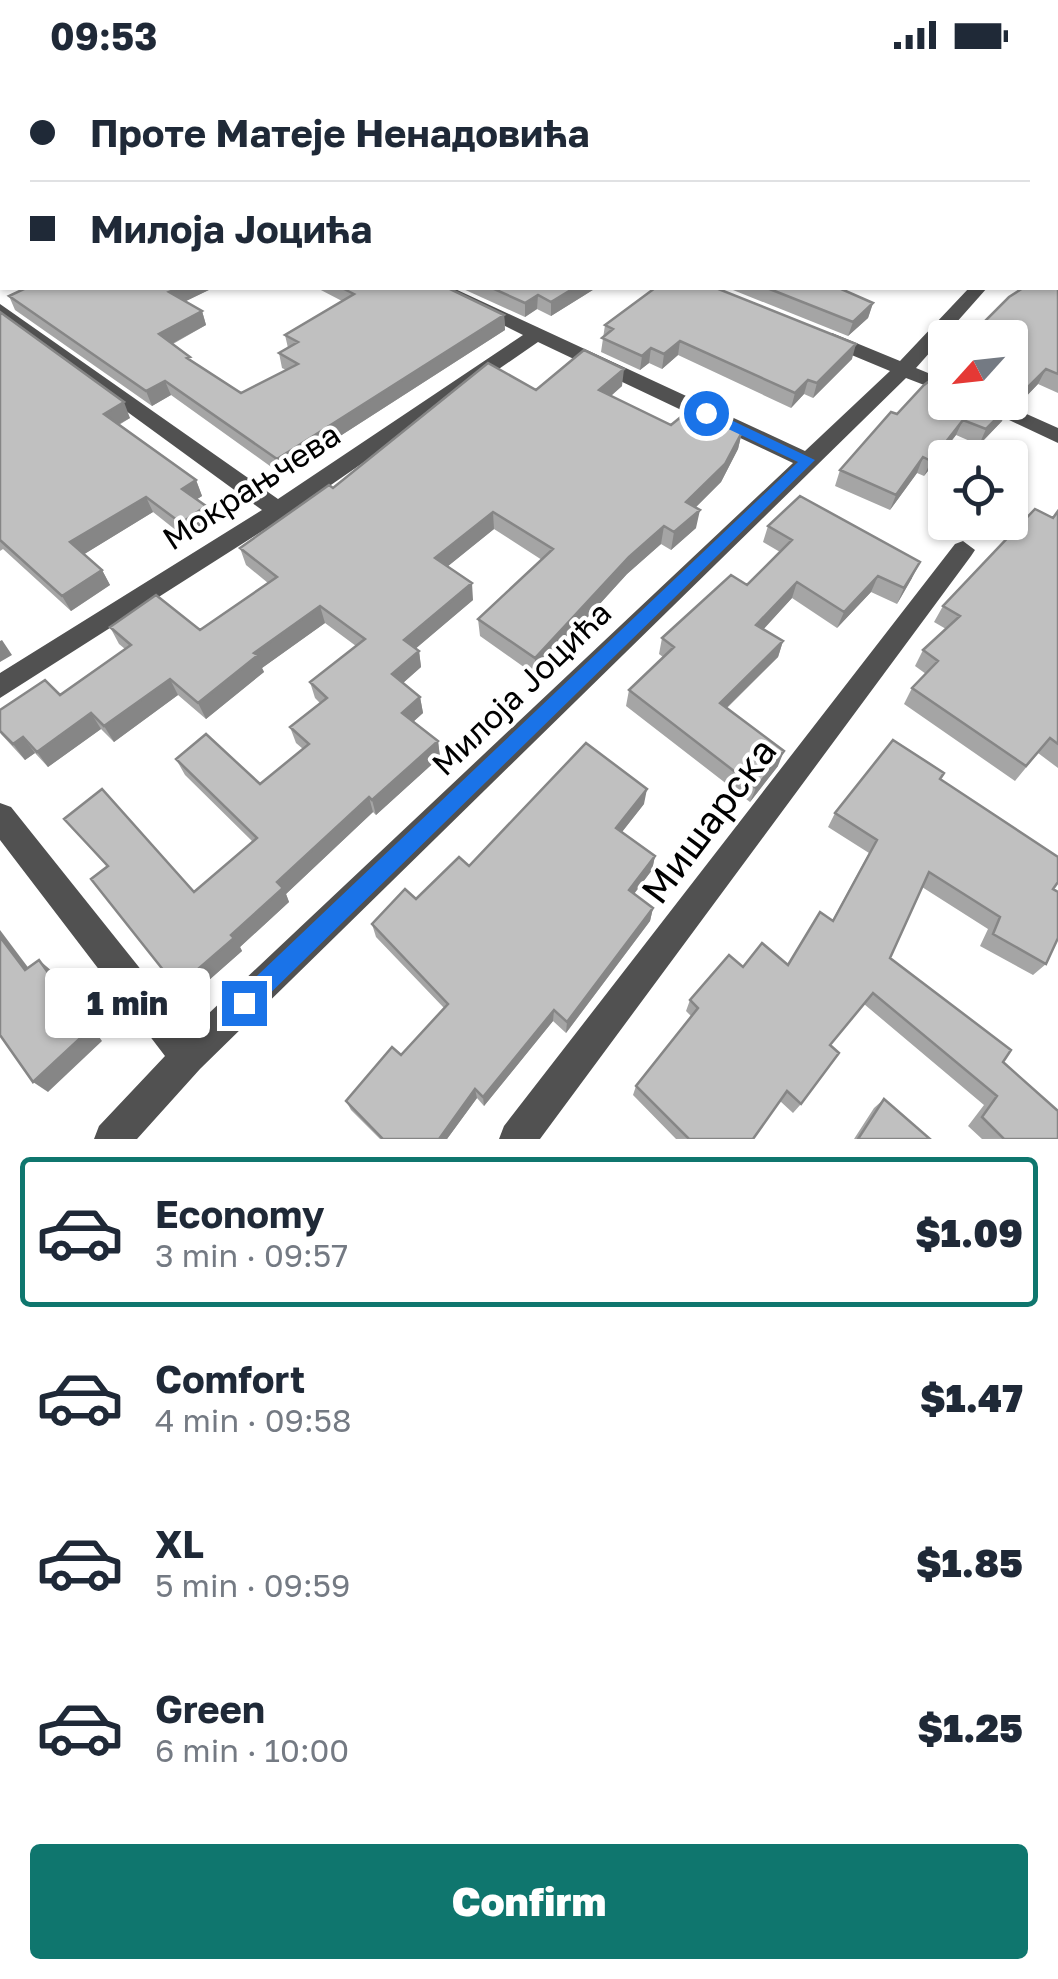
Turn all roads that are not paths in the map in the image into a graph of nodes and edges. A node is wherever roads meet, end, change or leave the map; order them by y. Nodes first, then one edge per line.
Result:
1 (443, 290) edge
2 (966, 290) edge
3 (0, 310) edge
4 (813, 332) edge
5 (535, 334) junction
6 (904, 368) junction
7 (928, 379) edge
8 (1022, 420) edge
9 (1058, 436) edge
10 (808, 460) junction
11 (278, 510) junction
12 (962, 550) dead end
13 (0, 687) edge
14 (0, 817) edge
15 (188, 1057) junction
16 (112, 1139) edge
17 (517, 1139) edge

1 - 5 street
2 - 6 street, Милоја Јоцића
3 - 11 street
4 - 6 street
5 - 10 street
5 - 11 street, Мокрањчева
6 - 7 street
6 - 10 street, Милоја Јоцића
8 - 9 street
10 - 15 street, Милоја Јоцића
11 - 13 street, Мокрањчева
12 - 17 street, Мишарска
14 - 15 street
15 - 16 street, Милоја Јоцића

